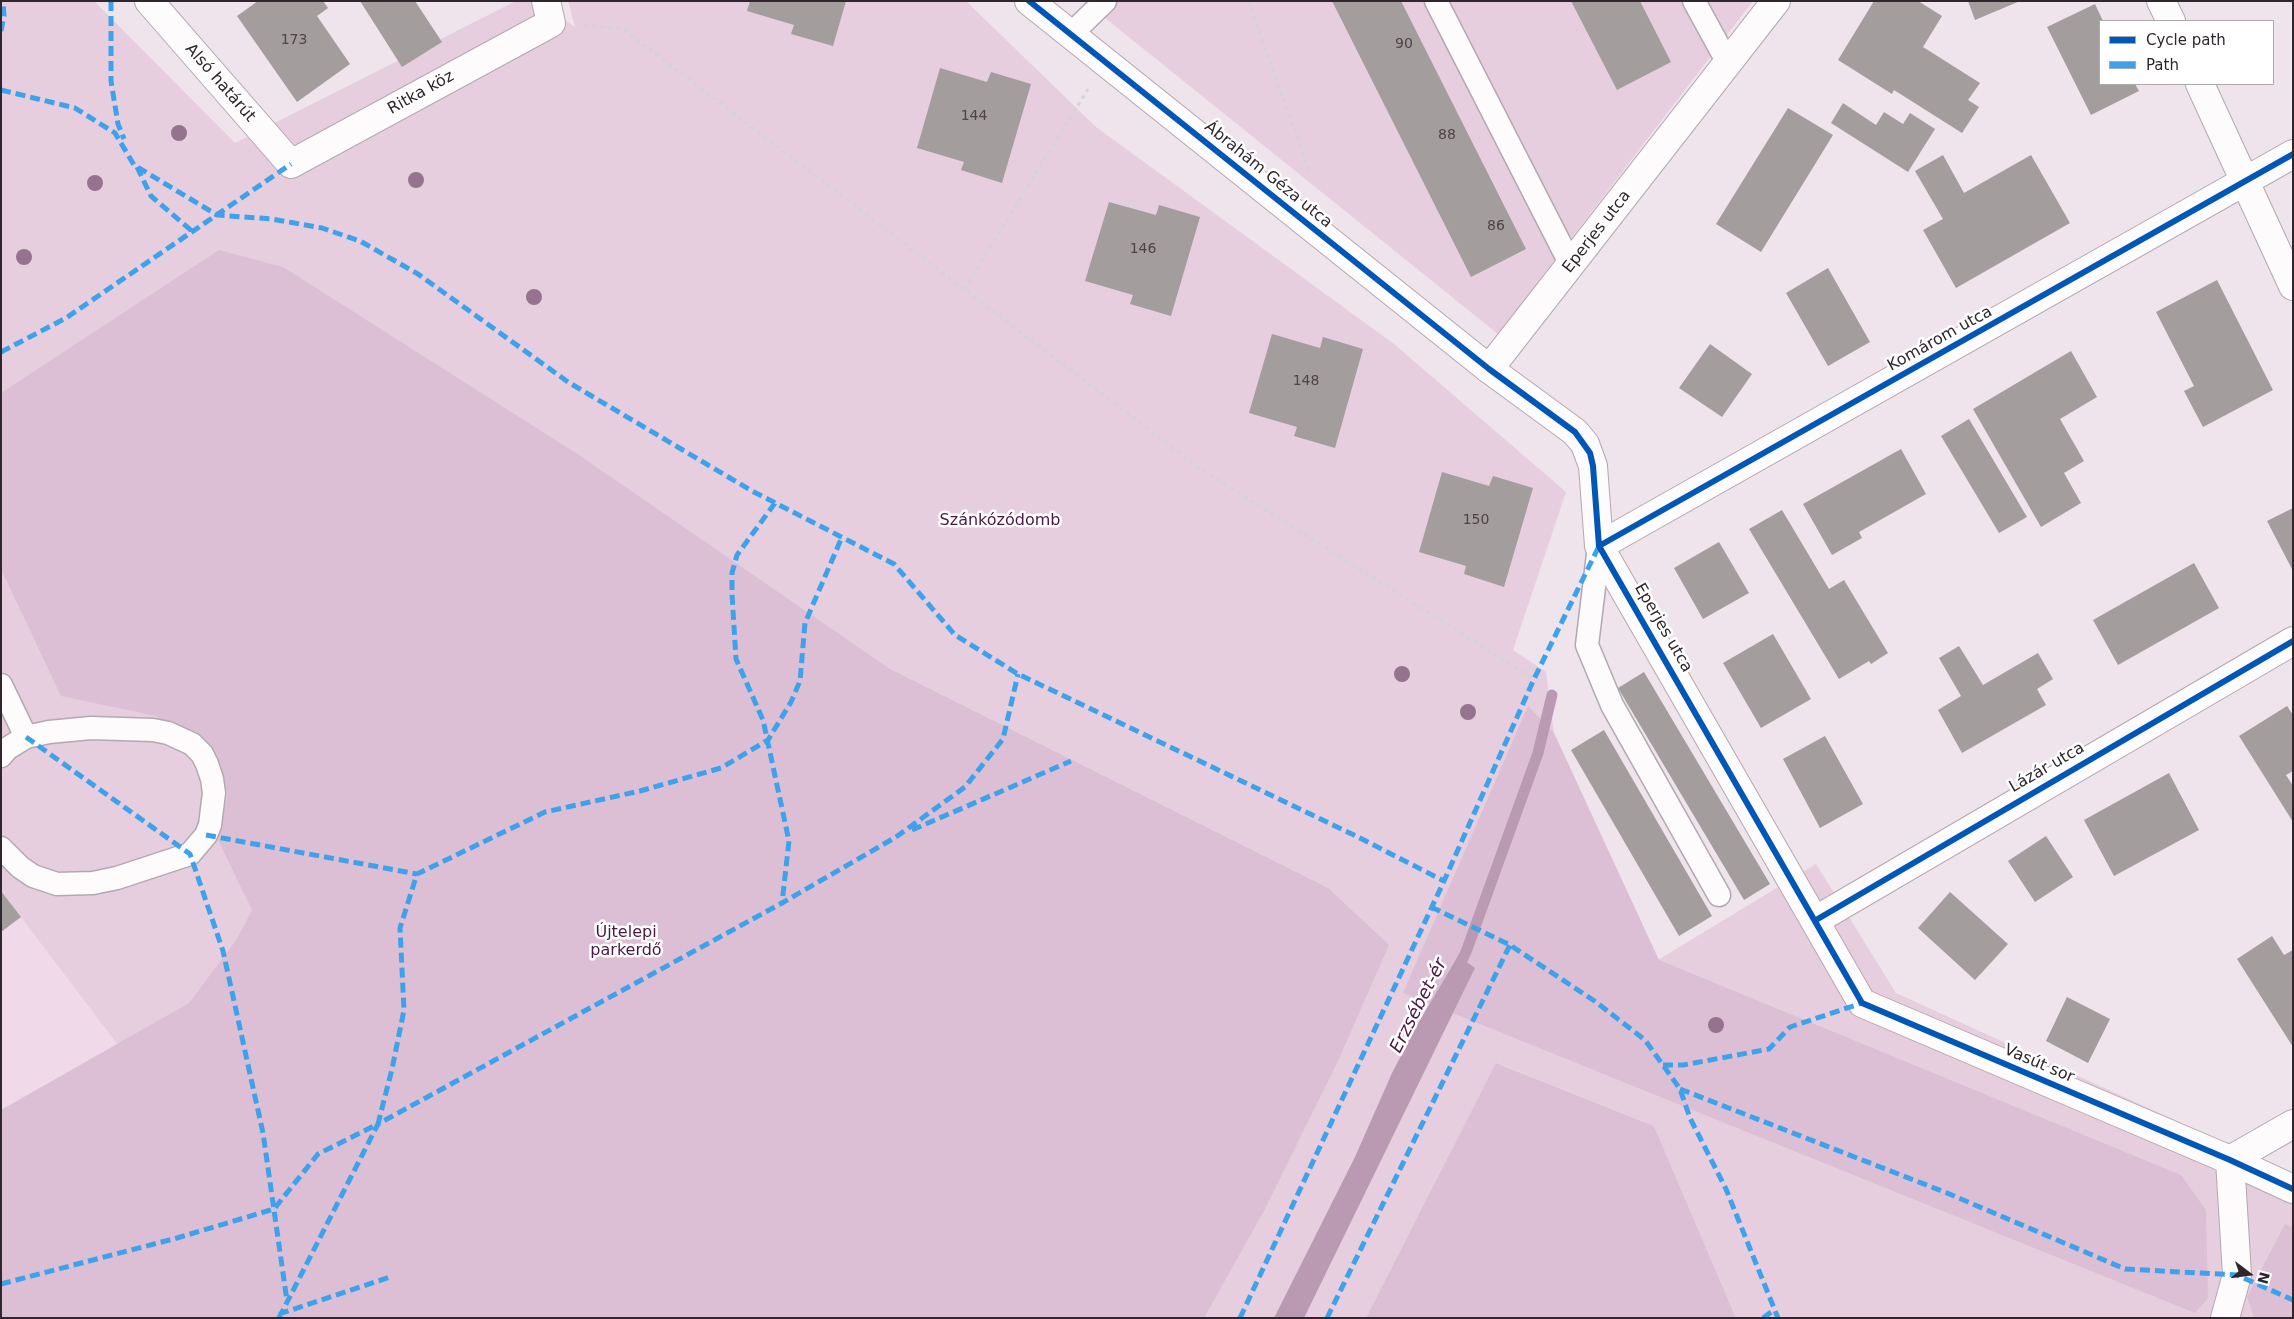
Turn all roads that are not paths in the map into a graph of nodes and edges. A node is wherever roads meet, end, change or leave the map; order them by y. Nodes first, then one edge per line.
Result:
1 (149, 1) edge
2 (1030, 1) edge
3 (1105, 1) edge
4 (1436, 1) edge
5 (1694, 1) edge
6 (1776, 1) edge
7 (2162, 1) edge
8 (548, 12) edge
9 (2171, 20) edge
10 (1070, 35) junction
11 (1728, 64) junction
12 (2200, 85) edge
13 (2293, 154) edge
14 (291, 164) joint
15 (2246, 182) junction
16 (1571, 265) junction
17 (2293, 286) edge
18 (1489, 369) junction
19 (1599, 546) junction
20 (2293, 641) edge
21 (1, 685) edge
22 (26, 737) junction
23 (1, 756) edge
24 (1, 848) edge
25 (1719, 895) dead end
26 (1816, 920) junction
27 (2293, 1124) edge
28 (2230, 1160) junction
29 (2293, 1189) edge
30 (2225, 1318) edge

1 - 14 street, Alsó határút
2 - 10 street, Ábrahám Géza utca
3 - 10 lane
4 - 16 lane
5 - 11 lane
6 - 11 street, Eperjes utca
7 - 9 street
8 - 14 street, Ritka köz
10 - 18 street, Ábrahám Géza utca
11 - 16 street, Eperjes utca
12 - 15 street
13 - 15 street, Komárom utca
15 - 17 street
15 - 19 street, Komárom utca
16 - 18 street, Eperjes utca
18 - 19 street, Eperjes utca
19 - 25 lane
19 - 26 street, Eperjes utca
20 - 26 street, Lázár utca
21 - 22 lane
22 - 23 lane
22 - 24 lane
26 - 28 street, Vasút sor
27 - 28 street
28 - 29 street, Vasút sor
28 - 30 street

